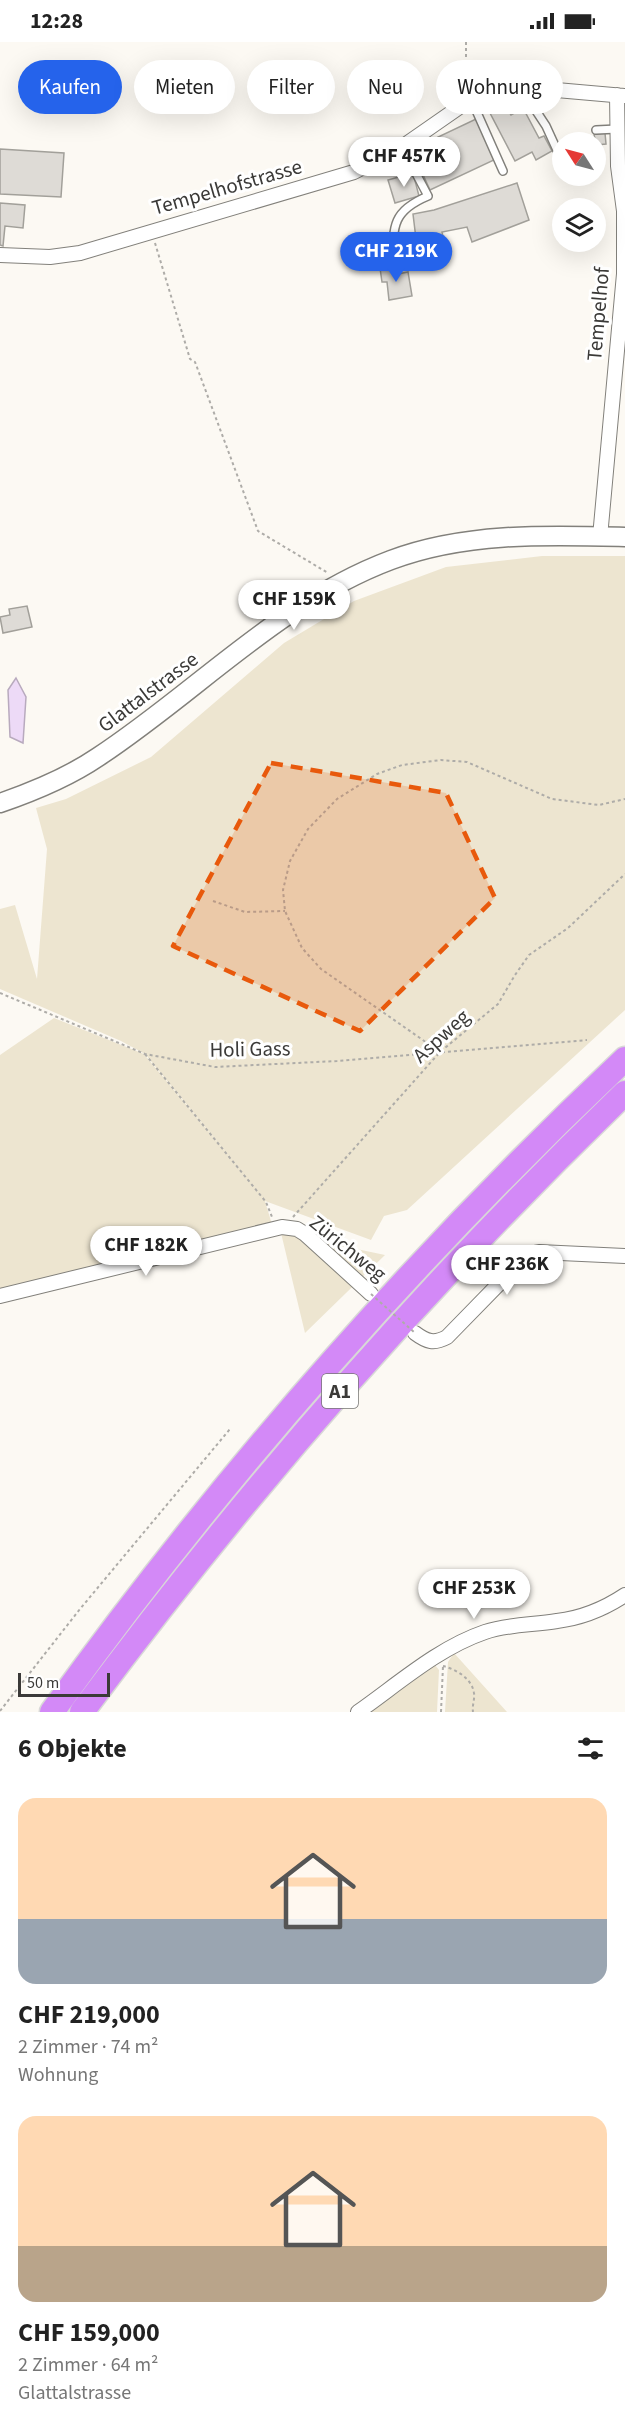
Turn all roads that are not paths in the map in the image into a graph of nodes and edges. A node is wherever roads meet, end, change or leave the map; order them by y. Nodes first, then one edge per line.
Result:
1 (563, 91) edge
2 (621, 96) edge
3 (449, 114) edge
4 (478, 114) edge
5 (538, 114) edge
6 (617, 129) junction
7 (596, 130) dead end
8 (552, 139) edge
9 (402, 147) junction
10 (503, 171) dead end
11 (0, 255) edge
12 (393, 263) dead end
13 (600, 537) junction
14 (625, 537) edge
15 (0, 803) edge
16 (625, 1059) edge
17 (625, 1093) edge
18 (625, 1256) edge
19 (371, 1293) road end
20 (0, 1296) edge
21 (415, 1333) road end
22 (625, 1595) edge
23 (52, 1712) edge
24 (82, 1712) edge
25 (358, 1712) edge

1 - 2 street, Tempelhofstrasse
2 - 6 street, Tempelhof
3 - 9 street, Tempelhofstrasse
4 - 10 lane
5 - 8 lane
6 - 7 lane
6 - 13 street, Tempelhof
9 - 11 street, Tempelhofstrasse
9 - 12 lane
13 - 14 street, Glattalstrasse
13 - 15 street, Glattalstrasse
16 - 23 highway, A1
17 - 24 highway, A1
18 - 21 street
19 - 20 street, Zürichweg
22 - 25 street

